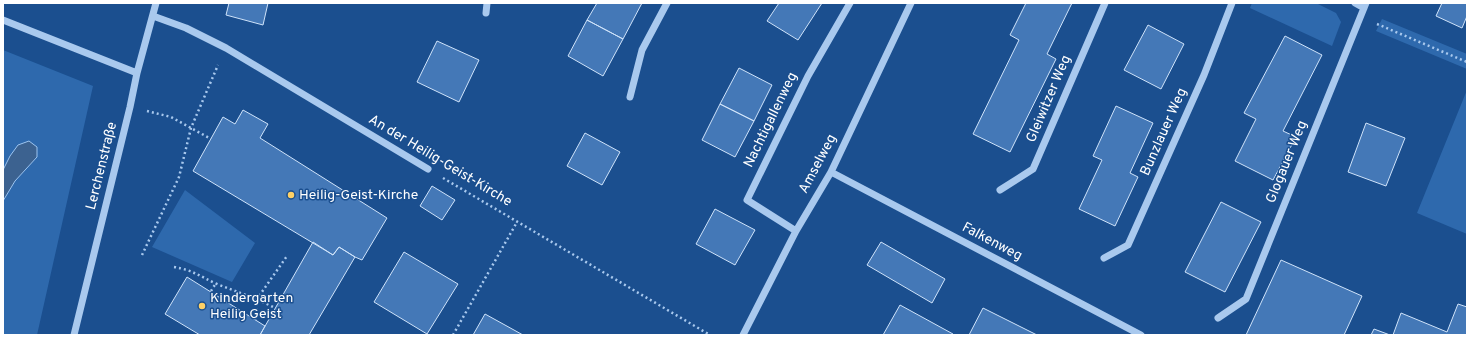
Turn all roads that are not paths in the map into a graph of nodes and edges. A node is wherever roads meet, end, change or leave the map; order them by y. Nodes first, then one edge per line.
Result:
1 (156, 3) edge
2 (487, 3) edge
3 (667, 3) edge
4 (850, 3) edge
5 (911, 3) edge
6 (1105, 3) edge
7 (1232, 3) edge
8 (1355, 3) edge
9 (1365, 5) edge
10 (486, 13) dead end
11 (153, 16) junction
12 (3, 20) edge
13 (137, 73) junction
14 (630, 97) dead end
15 (428, 169) road end
16 (831, 172) junction
17 (1000, 190) dead end
18 (796, 231) junction
19 (1104, 258) dead end
20 (1218, 318) dead end
21 (74, 335) edge
22 (744, 335) edge
23 (1141, 335) edge

1 - 11 street, Lerchenstraße
2 - 10 street
3 - 14 street
4 - 18 street, Nachtigallenweg
5 - 16 street, Amselweg
6 - 17 street, Gleiwitzer Weg
7 - 19 street, Bunzlauer Weg
8 - 9 street
9 - 20 street, Glogauer Weg
11 - 13 street, Lerchenstraße
11 - 15 street, An der Heilig-Geist-Kirche
12 - 13 street
13 - 21 street, Lerchenstraße
16 - 18 street, Amselweg
16 - 23 street, Falkenweg
18 - 22 street, Amselweg

